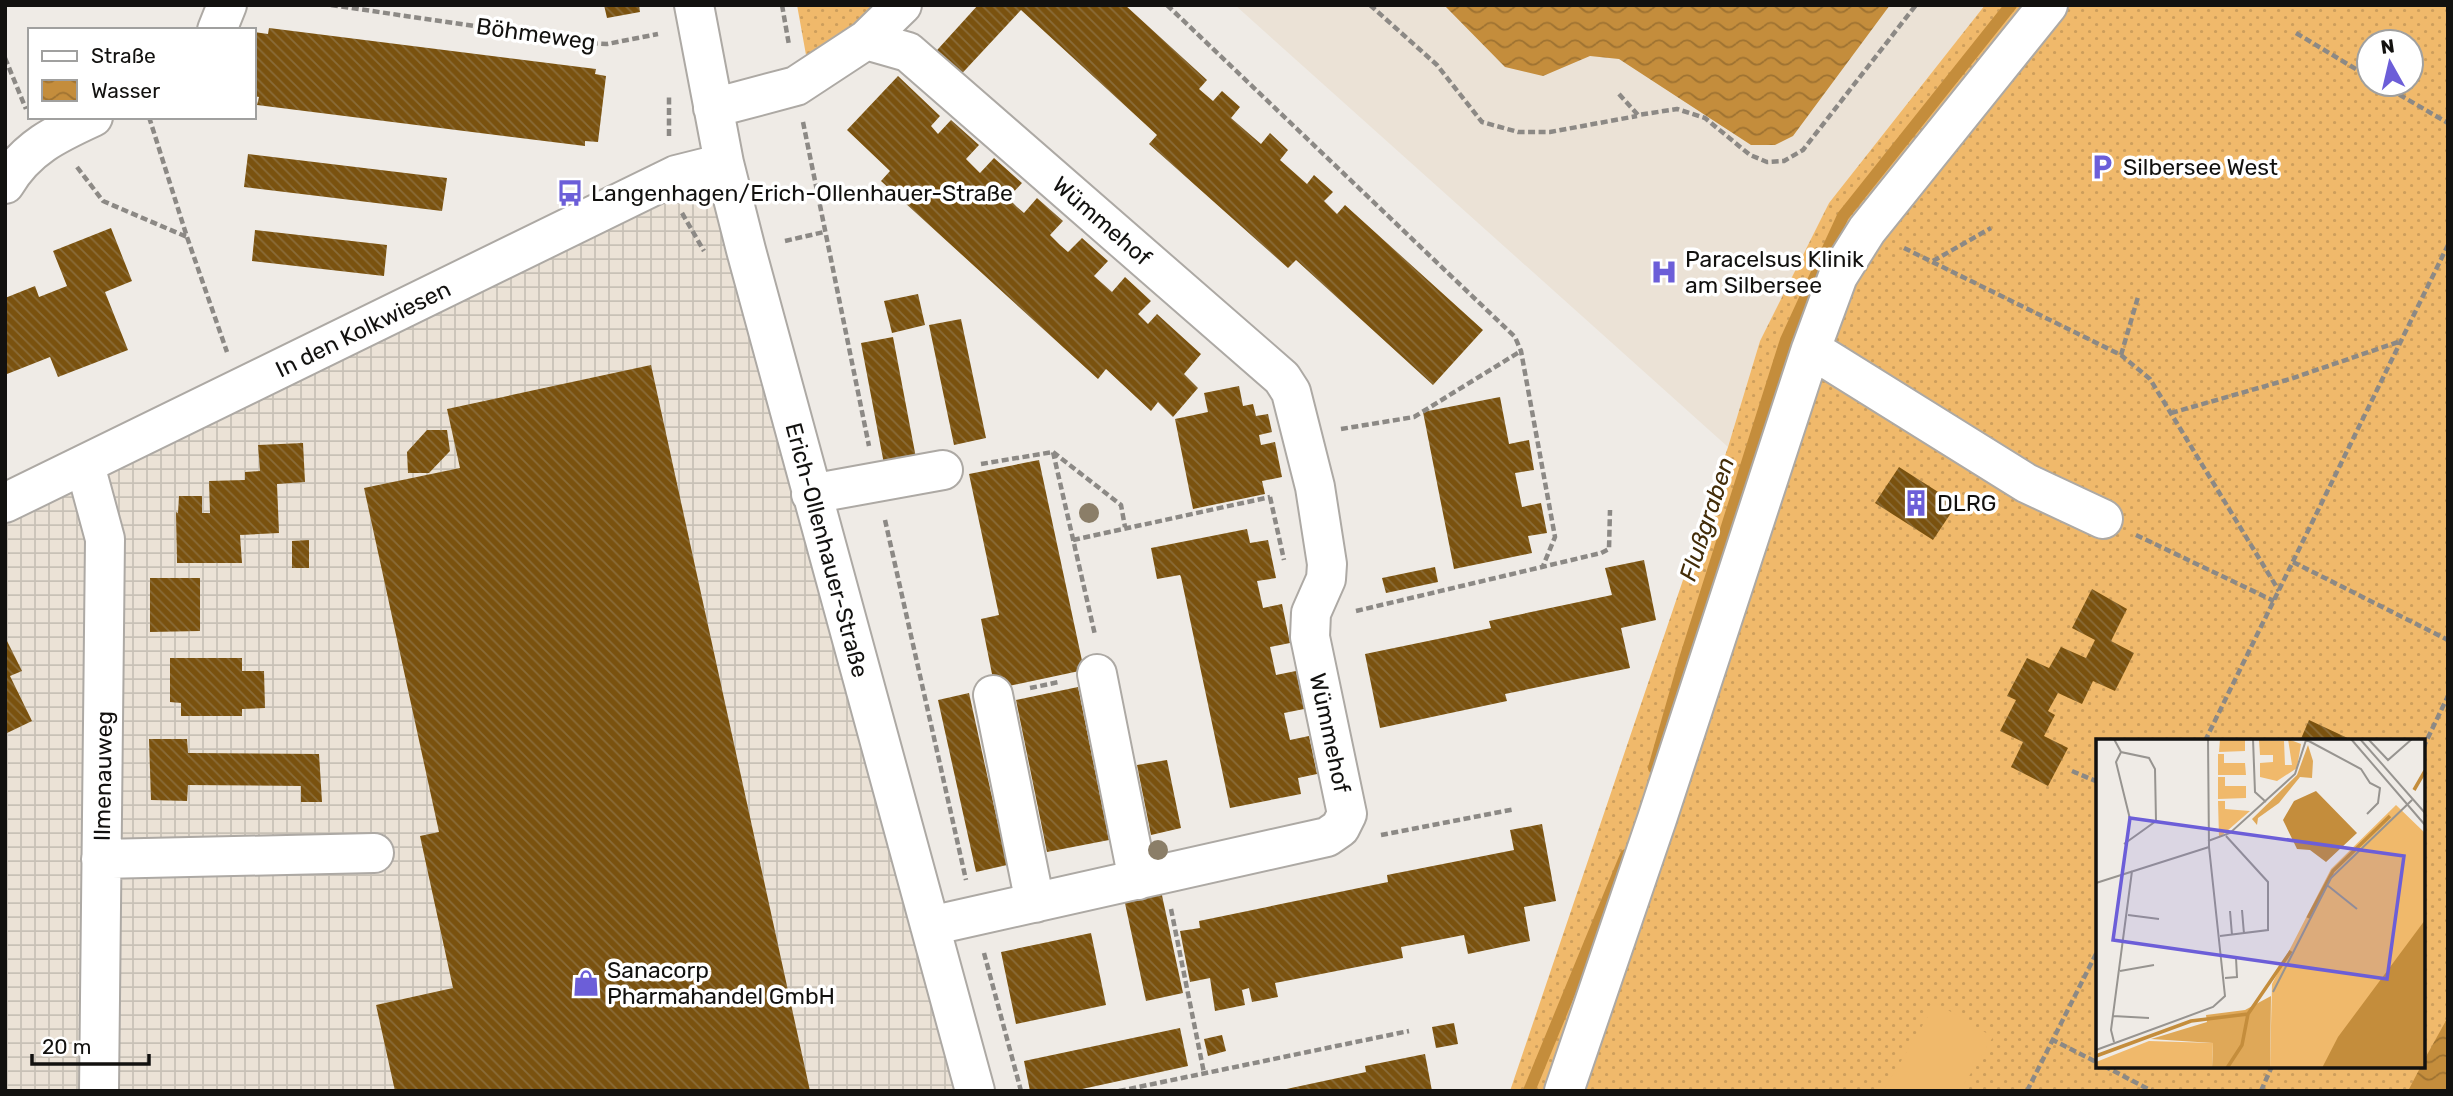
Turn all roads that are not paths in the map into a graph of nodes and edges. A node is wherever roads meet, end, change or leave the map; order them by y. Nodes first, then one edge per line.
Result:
1 (228, 5) edge
2 (694, 5) edge
3 (902, 5) edge
4 (2048, 5) edge
5 (218, 28) edge
6 (866, 40) junction
7 (713, 108) junction
8 (88, 119) edge
9 (724, 163) junction
10 (5, 184) edge
11 (1811, 349) junction
12 (85, 465) junction
13 (943, 470) road end
14 (811, 494) junction
15 (5, 503) edge
16 (2103, 519) road end
17 (1097, 674) road end
18 (993, 695) road end
19 (374, 853) dead end
20 (101, 859) junction
21 (1151, 877) junction
22 (1035, 903) junction
23 (930, 926) junction
24 (99, 1091) edge
25 (975, 1091) edge
26 (1564, 1091) edge

1 - 5 street
2 - 7 street, Erich-Ollenhauer-Straße
3 - 6 street
4 - 11 street
6 - 7 street
6 - 21 street, Wümmehof
7 - 9 street, Erich-Ollenhauer-Straße
8 - 10 street
9 - 12 street, In den Kolkwiesen
9 - 14 street, Erich-Ollenhauer-Straße
11 - 16 street
11 - 26 street
12 - 15 street, In den Kolkwiesen
12 - 20 street, Ilmenauweg
13 - 14 street
14 - 23 street, Erich-Ollenhauer-Straße
17 - 21 street
18 - 22 street
19 - 20 street
20 - 24 street, Ilmenauweg
21 - 22 street
22 - 23 street
23 - 25 street, Erich-Ollenhauer-Straße

